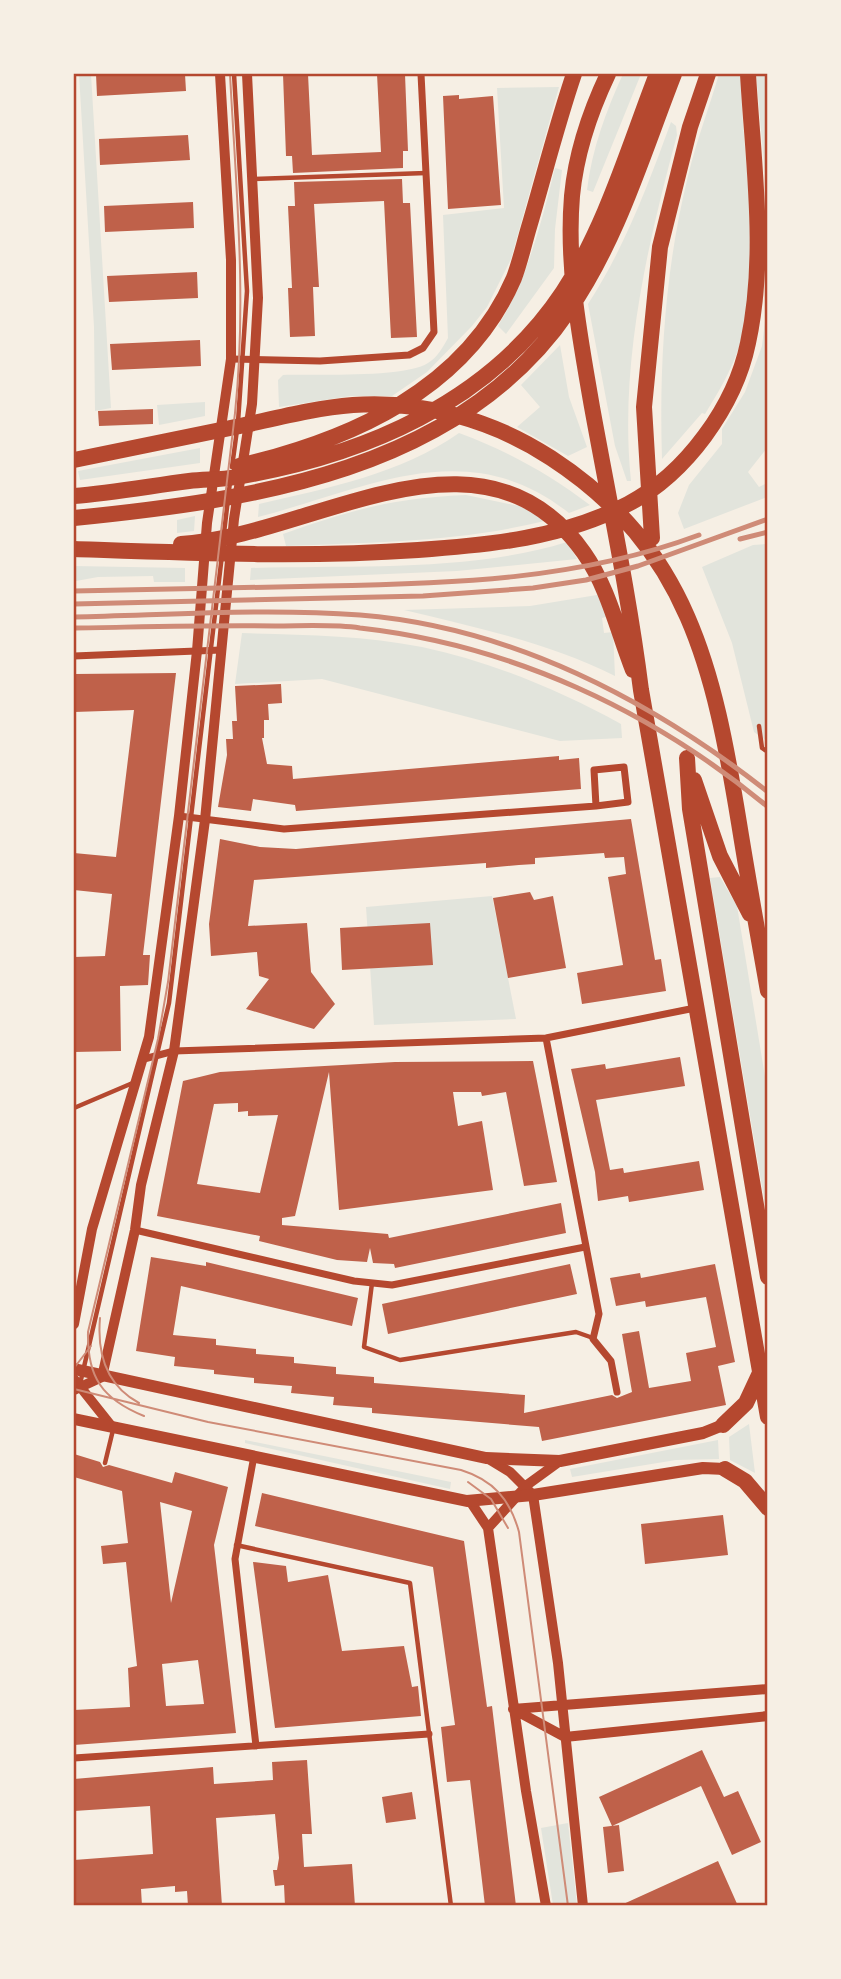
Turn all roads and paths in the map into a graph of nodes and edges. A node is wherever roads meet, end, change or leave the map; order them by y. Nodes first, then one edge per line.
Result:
1 (220, 74) edge
2 (234, 74) edge
3 (247, 74) edge
4 (421, 74) edge
5 (574, 74) edge
6 (608, 74) edge
7 (657, 74) edge
8 (674, 74) edge
9 (708, 74) edge
10 (748, 74) edge
11 (427, 173) junction
12 (627, 174) junction
13 (253, 179) junction
14 (231, 359) junction
15 (244, 359) junction
16 (257, 360) junction
17 (74, 460) edge
18 (193, 480) junction
19 (74, 496) edge
20 (74, 518) edge
21 (652, 536) dead end
22 (223, 540) dead end
23 (74, 549) edge
24 (92, 550) junction
25 (222, 551) dead end
26 (216, 650) junction
27 (197, 651) junction
28 (74, 656) edge
29 (641, 690) junction
30 (759, 726) dead end
31 (768, 752) edge
32 (596, 806) junction
33 (179, 816) junction
34 (191, 818) junction
35 (205, 820) junction
36 (768, 946) edge
37 (768, 991) edge
38 (699, 1007) junction
39 (546, 1038) junction
40 (174, 1051) junction
41 (159, 1054) junction
42 (144, 1059) junction
43 (139, 1080) junction
44 (74, 1108) edge
45 (135, 1230) junction
46 (585, 1247) junction
47 (768, 1277) edge
48 (372, 1283) junction
49 (74, 1324) edge
50 (593, 1339) junction
51 (761, 1373) junction
52 (102, 1377) junction
53 (77, 1380) edge
54 (617, 1392) dead end
55 (768, 1417) edge
56 (74, 1419) edge
57 (723, 1424) joint
58 (113, 1428) junction
59 (255, 1455) junction
60 (486, 1458) junction
61 (561, 1461) junction
62 (105, 1463) dead end
63 (725, 1469) joint
64 (530, 1490) junction
65 (517, 1496) junction
66 (470, 1501) junction
67 (768, 1508) edge
68 (488, 1528) junction
69 (236, 1545) junction
70 (768, 1689) edge
71 (562, 1705) junction
72 (513, 1709) junction
73 (768, 1716) edge
74 (429, 1734) junction
75 (565, 1737) junction
76 (256, 1746) junction
77 (74, 1758) edge
78 (452, 1906) edge
79 (546, 1906) edge
80 (583, 1906) edge

1 - 14 street
2 - 15 lane
3 - 13 street
4 - 11 street
5 - 18 highway
6 - 29 highway
7 - 12 highway
8 - 12 highway
9 - 21 highway
10 - 24 highway
11 - 13 lane
11 - 16 street
12 - 18 highway
12 - 20 highway
13 - 16 street
14 - 15 street
14 - 27 street
15 - 16 street
15 - 22 lane
16 - 26 street
17 - 37 highway
18 - 19 highway
23 - 24 highway
24 - 29 highway
25 - 26 lane
26 - 27 street
26 - 34 lane
26 - 35 street
27 - 28 street
27 - 33 street
29 - 38 highway
30 - 31 lane
32 - 32 street
32 - 35 street
33 - 34 street
33 - 42 street
34 - 35 street
34 - 41 lane
35 - 40 street
36 - 47 highway
38 - 39 street
38 - 51 highway
39 - 40 street
39 - 46 street
40 - 41 street
40 - 45 street
41 - 42 street
41 - 53 lane
42 - 43 street
43 - 44 lane
43 - 49 street
45 - 48 street
45 - 52 street
46 - 48 street
46 - 50 street
48 - 50 lane
50 - 54 street
51 - 55 highway
51 - 57 highway
52 - 53 main road
52 - 60 main road
53 - 58 street
56 - 58 main road
57 - 61 main road
58 - 59 main road
58 - 62 lane
59 - 66 main road
59 - 69 street
60 - 61 main road
60 - 64 street
61 - 64 street
63 - 64 main road
63 - 67 highway
64 - 65 main road
64 - 71 street
65 - 66 main road
65 - 68 street
66 - 68 street
68 - 72 street
69 - 74 lane
69 - 76 street
70 - 71 street
71 - 72 street
71 - 75 street
72 - 75 street
72 - 79 street
73 - 75 street
74 - 76 street
74 - 78 lane
75 - 80 street
76 - 77 street

